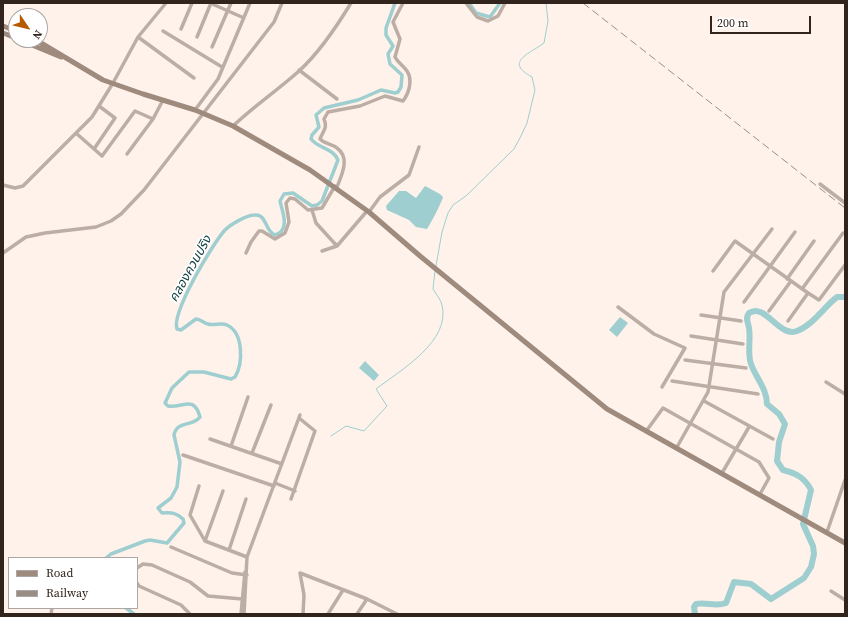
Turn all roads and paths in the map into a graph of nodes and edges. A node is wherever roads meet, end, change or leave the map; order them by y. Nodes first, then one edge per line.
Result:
1 (166, 3) edge
2 (192, 3) edge
3 (211, 3) edge
4 (231, 3) edge
5 (250, 3) edge
6 (282, 3) edge
7 (351, 3) edge
8 (403, 3) edge
9 (466, 3) edge
10 (505, 3) edge
11 (228, 11) junction
12 (244, 18) junction
13 (181, 29) dead end
14 (163, 31) dead end
15 (138, 37) junction
16 (197, 38) dead end
17 (48, 47) edge
18 (212, 47) dead end
19 (38, 48) edge
20 (64, 57) junction
21 (222, 68) junction
22 (300, 70) junction
23 (194, 78) dead end
24 (113, 83) junction
25 (337, 99) dead end
26 (163, 100) junction
27 (99, 106) junction
28 (195, 110) junction
29 (204, 114) junction
30 (153, 119) junction
31 (233, 126) junction
32 (77, 134) junction
33 (419, 147) dead end
34 (94, 149) junction
35 (127, 154) dead end
36 (820, 184) dead end
37 (3, 185) edge
38 (335, 186) junction
39 (845, 203) edge
40 (312, 210) junction
41 (368, 211) junction
42 (772, 229) dead end
43 (795, 232) dead end
44 (843, 232) dead end
45 (814, 241) dead end
46 (337, 246) junction
47 (322, 251) dead end
48 (3, 253) edge
49 (246, 253) dead end
50 (753, 253) junction
51 (771, 266) junction
52 (845, 266) edge
53 (713, 271) dead end
54 (789, 280) junction
55 (802, 289) junction
56 (808, 294) junction
57 (744, 302) dead end
58 (618, 307) dead end
59 (769, 311) dead end
60 (701, 315) dead end
61 (720, 317) junction
62 (741, 321) dead end
63 (788, 321) dead end
64 (691, 336) dead end
65 (716, 340) junction
66 (743, 344) dead end
67 (685, 360) dead end
68 (713, 362) junction
69 (746, 368) dead end
70 (672, 381) dead end
71 (826, 382) dead end
72 (709, 386) junction
73 (662, 387) dead end
74 (758, 394) dead end
75 (845, 394) edge
76 (248, 398) dead end
77 (704, 401) junction
78 (271, 405) dead end
79 (691, 423) junction
80 (749, 427) junction
81 (647, 430) junction
82 (210, 439) dead end
83 (773, 439) dead end
84 (231, 446) junction
85 (677, 447) junction
86 (737, 448) junction
87 (252, 453) junction
88 (183, 455) dead end
89 (282, 464) junction
90 (722, 473) junction
91 (845, 480) edge
92 (274, 485) junction
93 (844, 485) edge
94 (199, 486) dead end
95 (223, 491) dead end
96 (295, 491) junction
97 (760, 494) junction
98 (246, 499) dead end
99 (291, 499) dead end
100 (827, 532) junction
101 (205, 541) junction
102 (845, 543) edge
103 (171, 547) dead end
104 (229, 550) junction
105 (247, 557) junction
106 (138, 567) edge
107 (246, 574) junction
108 (138, 584) edge
109 (343, 590) junction
110 (830, 591) dead end
111 (242, 599) junction
112 (367, 599) junction
113 (845, 600) edge
114 (389, 609) junction
115 (190, 614) edge
116 (241, 614) edge
117 (244, 614) edge
118 (303, 614) edge
119 (328, 614) edge
120 (357, 614) edge
121 (386, 614) edge
122 (397, 614) edge

1 - 15 street
2 - 13 street
3 - 11 street
3 - 16 street
4 - 11 street
5 - 12 street
6 - 29 street
7 - 22 street
8 - 38 street
9 - 10 street
11 - 12 street
11 - 18 street
12 - 21 street
14 - 21 street
15 - 23 street
15 - 24 street
17 - 20 street
19 - 20 street
20 - 24 street
21 - 28 street
22 - 25 street
22 - 31 street
24 - 26 street
24 - 27 street
26 - 28 street
26 - 30 street
27 - 32 street
27 - 34 street
28 - 29 street
29 - 31 street
29 - 48 street
30 - 34 street
30 - 35 street
31 - 38 street
32 - 34 street
32 - 37 street
33 - 41 street
36 - 39 street
38 - 40 street
38 - 41 street
40 - 46 street
40 - 49 street
41 - 46 street
41 - 81 street
42 - 50 street
43 - 51 street
44 - 55 street
45 - 54 street
46 - 47 street
50 - 51 street
50 - 53 street
50 - 61 street
51 - 54 street
51 - 57 street
52 - 56 street
54 - 55 street
54 - 59 street
55 - 56 street
56 - 63 street
58 - 73 street
60 - 61 street
61 - 62 street
61 - 65 street
64 - 65 street
65 - 66 street
65 - 68 street
67 - 68 street
68 - 69 street
68 - 72 street
70 - 72 street
71 - 75 street
72 - 74 street
72 - 77 street
76 - 84 street
77 - 79 street
77 - 80 street
78 - 87 street
79 - 81 street
79 - 85 street
79 - 86 street
80 - 83 street
80 - 86 street
81 - 85 street
82 - 84 street
84 - 87 street
85 - 90 street
86 - 90 street
86 - 97 street
87 - 89 street
88 - 92 street
89 - 92 street
89 - 96 street
90 - 97 street
91 - 93 street
92 - 96 street
92 - 105 street
93 - 100 street
94 - 101 street
95 - 101 street
96 - 99 street
97 - 100 street
98 - 104 street
100 - 102 street
101 - 104 street
103 - 107 street
104 - 105 street
105 - 107 street
106 - 111 street
107 - 111 street
107 - 117 street
108 - 115 street
109 - 112 street
109 - 118 street
109 - 119 street
110 - 113 street
111 - 116 street
112 - 114 street
112 - 120 street
114 - 121 street
114 - 122 street

